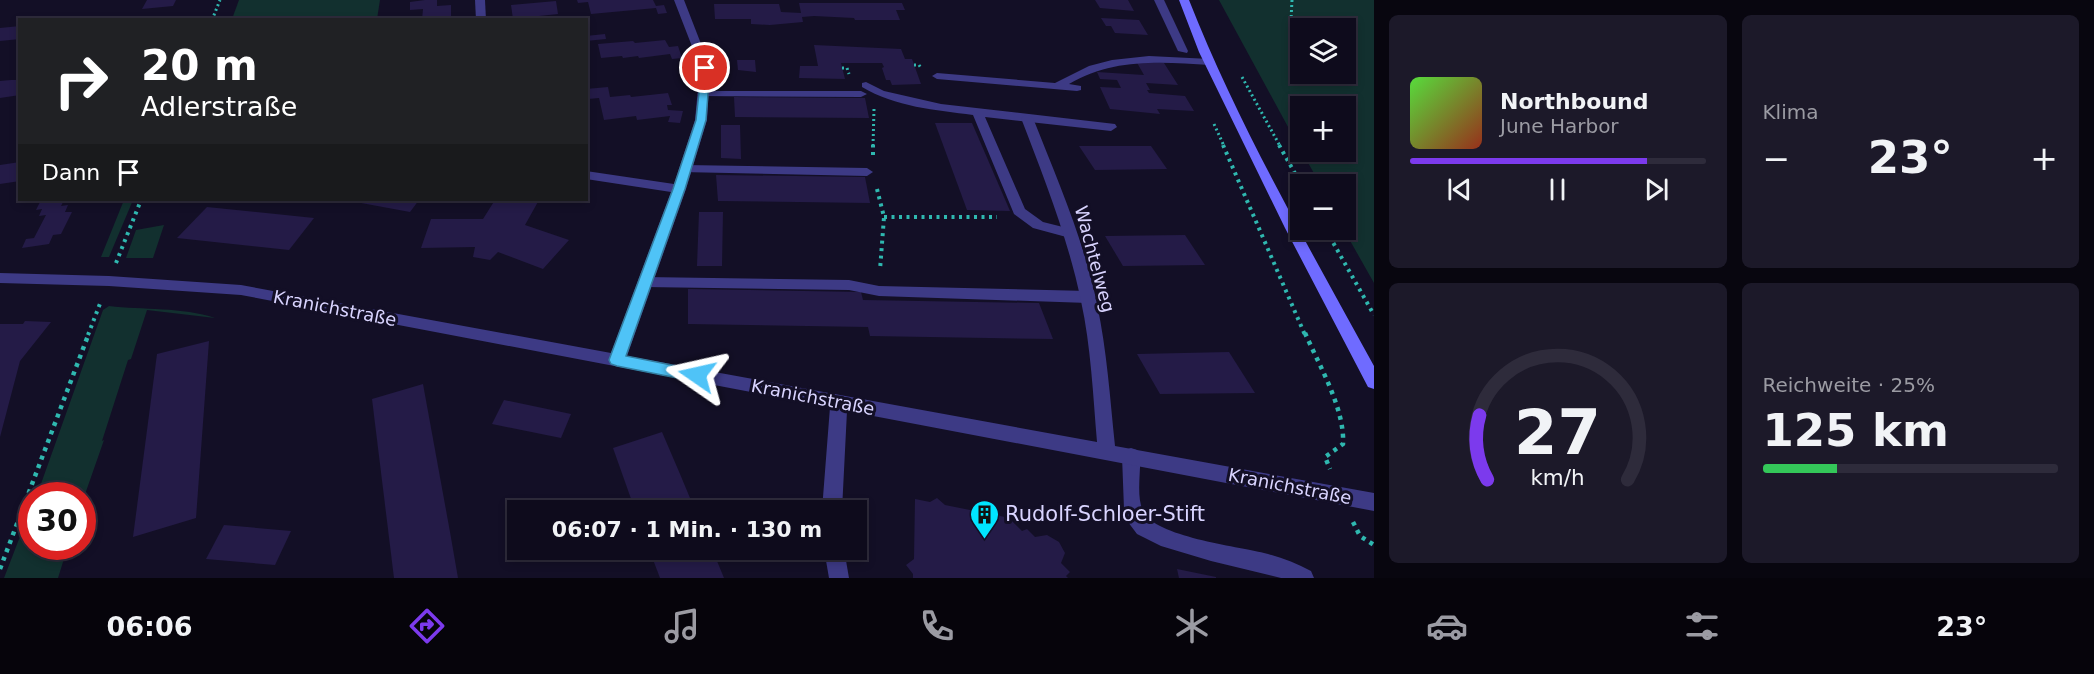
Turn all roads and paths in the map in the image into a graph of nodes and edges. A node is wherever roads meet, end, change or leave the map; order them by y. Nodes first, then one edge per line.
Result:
1 (220, 0) edge
2 (480, 0) edge
3 (679, 0) edge
4 (1159, 0) edge
5 (1184, 0) edge
6 (1292, 0) edge
7 (213, 18) edge
8 (481, 18) edge
9 (1291, 18) edge
10 (1183, 51) dead end
11 (1210, 62) junction
12 (1239, 71) dead end
13 (937, 76) dead end
14 (1056, 87) junction
15 (1077, 88) dead end
16 (703, 94) junction
17 (874, 102) dead end
18 (977, 112) junction
19 (1027, 118) junction
20 (1212, 120) dead end
21 (1111, 127) dead end
22 (685, 169) junction
23 (872, 170) junction
24 (1296, 174) edge
25 (588, 175) edge
26 (679, 189) junction
27 (141, 201) edge
28 (1024, 216) junction
29 (884, 217) junction
30 (1070, 233) junction
31 (1332, 240) edge
32 (0, 278) edge
33 (109, 281) junction
34 (645, 282) junction
35 (879, 291) junction
36 (1088, 297) junction
37 (1374, 315) edge
38 (617, 360) junction
39 (1374, 382) edge
40 (839, 402) junction
41 (1107, 452) junction
42 (1131, 456) junction
43 (1341, 496) junction
44 (833, 500) edge
45 (1374, 502) edge
46 (1374, 545) edge
47 (836, 560) edge
48 (0, 569) edge
49 (839, 578) edge
50 (1304, 578) edge

1 - 7 path
2 - 8 street
3 - 16 street
4 - 10 street
5 - 11 main road
6 - 9 path
11 - 14 street
11 - 39 main road
12 - 24 path
13 - 14 street
14 - 15 street
16 - 18 street
16 - 22 street
17 - 23 path
18 - 19 street
18 - 28 street
19 - 21 street
19 - 30 street, Wachtelweg
20 - 43 path
22 - 23 street
22 - 26 street
23 - 29 path
25 - 26 street
26 - 34 street
27 - 33 path
28 - 29 path
28 - 30 street
29 - 35 path
30 - 36 street, Wachtelweg
31 - 37 path
32 - 33 street, Kranichstraße
33 - 38 street, Kranichstraße
33 - 48 path
34 - 35 street
34 - 38 street
35 - 36 street
36 - 41 street, Wachtelweg
38 - 40 street, Kranichstraße
40 - 41 street, Kranichstraße
40 - 44 street
41 - 42 street, Kranichstraße
42 - 43 street, Kranichstraße
42 - 50 street
43 - 45 street, Kranichstraße
43 - 46 path
47 - 49 street

